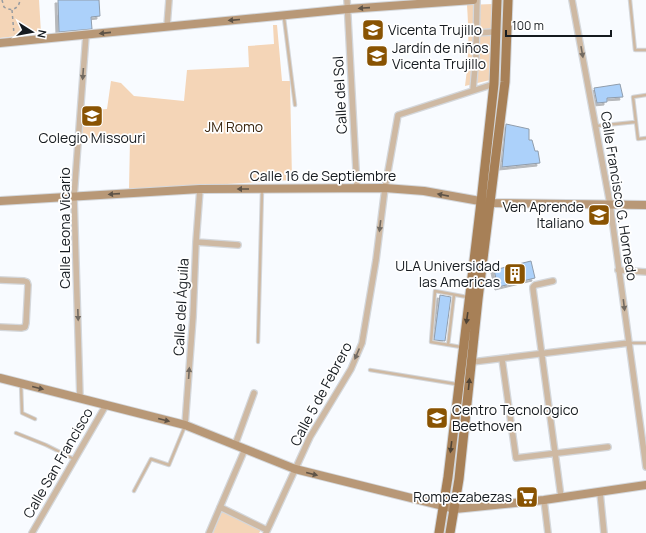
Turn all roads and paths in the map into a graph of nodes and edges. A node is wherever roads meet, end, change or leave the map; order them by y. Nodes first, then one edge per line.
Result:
1 (20, 0) edge
2 (169, 0) edge
3 (347, 0) edge
4 (473, 0) edge
5 (476, 0) edge
6 (497, 0) edge
7 (508, 0) edge
8 (572, 0) edge
9 (630, 0) edge
10 (1, 1) edge
11 (448, 1) edge
12 (348, 9) junction
13 (12, 10) junction
14 (284, 15) junction
15 (167, 26) junction
16 (477, 32) junction
17 (492, 32) dead end
18 (86, 35) junction
19 (15, 42) junction
20 (0, 43) edge
21 (646, 50) edge
22 (494, 84) junction
23 (473, 90) junction
24 (646, 95) edge
25 (295, 106) dead end
26 (635, 122) junction
27 (596, 126) junction
28 (646, 138) edge
29 (357, 188) junction
30 (385, 188) junction
31 (200, 189) junction
32 (262, 189) junction
33 (74, 197) junction
34 (0, 201) edge
35 (481, 202) junction
36 (491, 203) junction
37 (610, 204) junction
38 (646, 205) edge
39 (196, 242) junction
40 (238, 245) dead end
41 (618, 270) junction
42 (646, 272) edge
43 (0, 280) edge
44 (553, 281) dead end
45 (454, 294) junction
46 (470, 297) junction
47 (0, 327) edge
48 (258, 342) dead end
49 (646, 342) edge
50 (629, 343) junction
51 (448, 345) junction
52 (463, 347) junction
53 (542, 353) junction
54 (502, 359) junction
55 (472, 362) junction
56 (370, 370) dead end
57 (0, 378) edge
58 (21, 384) junction
59 (459, 385) junction
60 (254, 392) dead end
61 (80, 398) junction
62 (106, 405) junction
63 (35, 419) dead end
64 (185, 425) junction
65 (16, 433) dead end
66 (235, 445) junction
67 (608, 447) dead end
68 (245, 449) junction
69 (556, 453) junction
70 (75, 459) junction
71 (646, 467) edge
72 (295, 469) junction
73 (646, 485) edge
74 (134, 491) dead end
75 (600, 492) junction
76 (561, 497) junction
77 (544, 500) junction
78 (443, 507) junction
79 (220, 508) junction
80 (455, 509) junction
81 (266, 532) edge
82 (32, 533) edge
83 (209, 533) edge
84 (439, 533) edge
85 (450, 533) edge
86 (548, 533) edge
87 (604, 533) edge

1 - 13 path
2 - 15 street
3 - 12 street, Calle del Sol
4 - 11 main road
5 - 16 street
6 - 22 main road
7 - 36 main road
8 -> 27 street, Calle Francisco G. Hornedo
9 - 21 lane
10 - 13 path
11 -> 12 main road
12 - 14 main road
12 - 29 street, Calle del Sol
13 - 19 path
14 -> 15 main road
14 - 25 lane
15 -> 18 main road
16 - 17 street
16 - 23 street
18 - 19 main road
18 -> 33 street, Calle Leona Vicario
19 - 20 main road
22 - 23 street
22 - 35 main road
23 - 30 street, Calle 5 de Febrero
24 - 26 lane
26 - 27 lane
26 - 28 lane
27 - 37 street, Calle Francisco G. Hornedo
29 - 30 main road, Calle 16 de Septiembre
29 - 32 main road, Calle 16 de Septiembre
35 -> 30 main road, Calle 16 de Septiembre
30 -> 72 street, Calle 5 de Febrero
32 -> 31 main road, Calle 16 de Septiembre
31 -> 33 main road, Calle 16 de Septiembre
31 - 39 street, Calle del Águila
32 - 48 lane
33 - 34 main road, Calle 16 de Septiembre
33 -> 61 street, Calle Leona Vicario
35 - 36 main road, Calle 16 de Septiembre
35 - 46 main road
36 - 37 main road, Calle 16 de Septiembre
36 - 55 main road
37 - 38 main road, Calle 16 de Septiembre
37 - 41 street, Calle Francisco G. Hornedo
39 - 40 street
64 -> 39 street, Calle del Águila
41 - 42 street
41 -> 50 street, Calle Francisco G. Hornedo
43 - 47 street
44 - 53 street
45 - 46 lane
45 - 51 lane
45 - 51 lane
46 -> 52 main road
49 - 50 lane
50 - 53 street
50 - 71 street, Calle Francisco G. Hornedo
51 - 52 lane
52 - 59 main road
53 - 54 street
53 - 69 street
54 - 55 street
54 - 69 street
80 -> 55 main road
56 - 59 lane
57 - 58 main road
58 -> 61 main road
58 - 63 lane
59 -> 78 main road
60 - 66 street
61 - 62 main road
62 -> 64 main road
62 - 70 street, Calle San Francisco
64 - 66 main road
64 - 74 lane
65 - 70 lane
66 - 68 main road
67 - 69 street
68 - 72 main road
68 - 79 street
69 - 76 street
70 - 82 street, Calle San Francisco
72 -> 78 main road
72 - 81 street, Calle 5 de Febrero
73 - 75 main road
75 - 76 main road
75 - 87 street
76 - 77 main road
77 - 80 main road
77 - 86 street
78 - 80 main road
78 - 84 main road
79 - 81 street
79 - 83 street
80 - 85 main road

